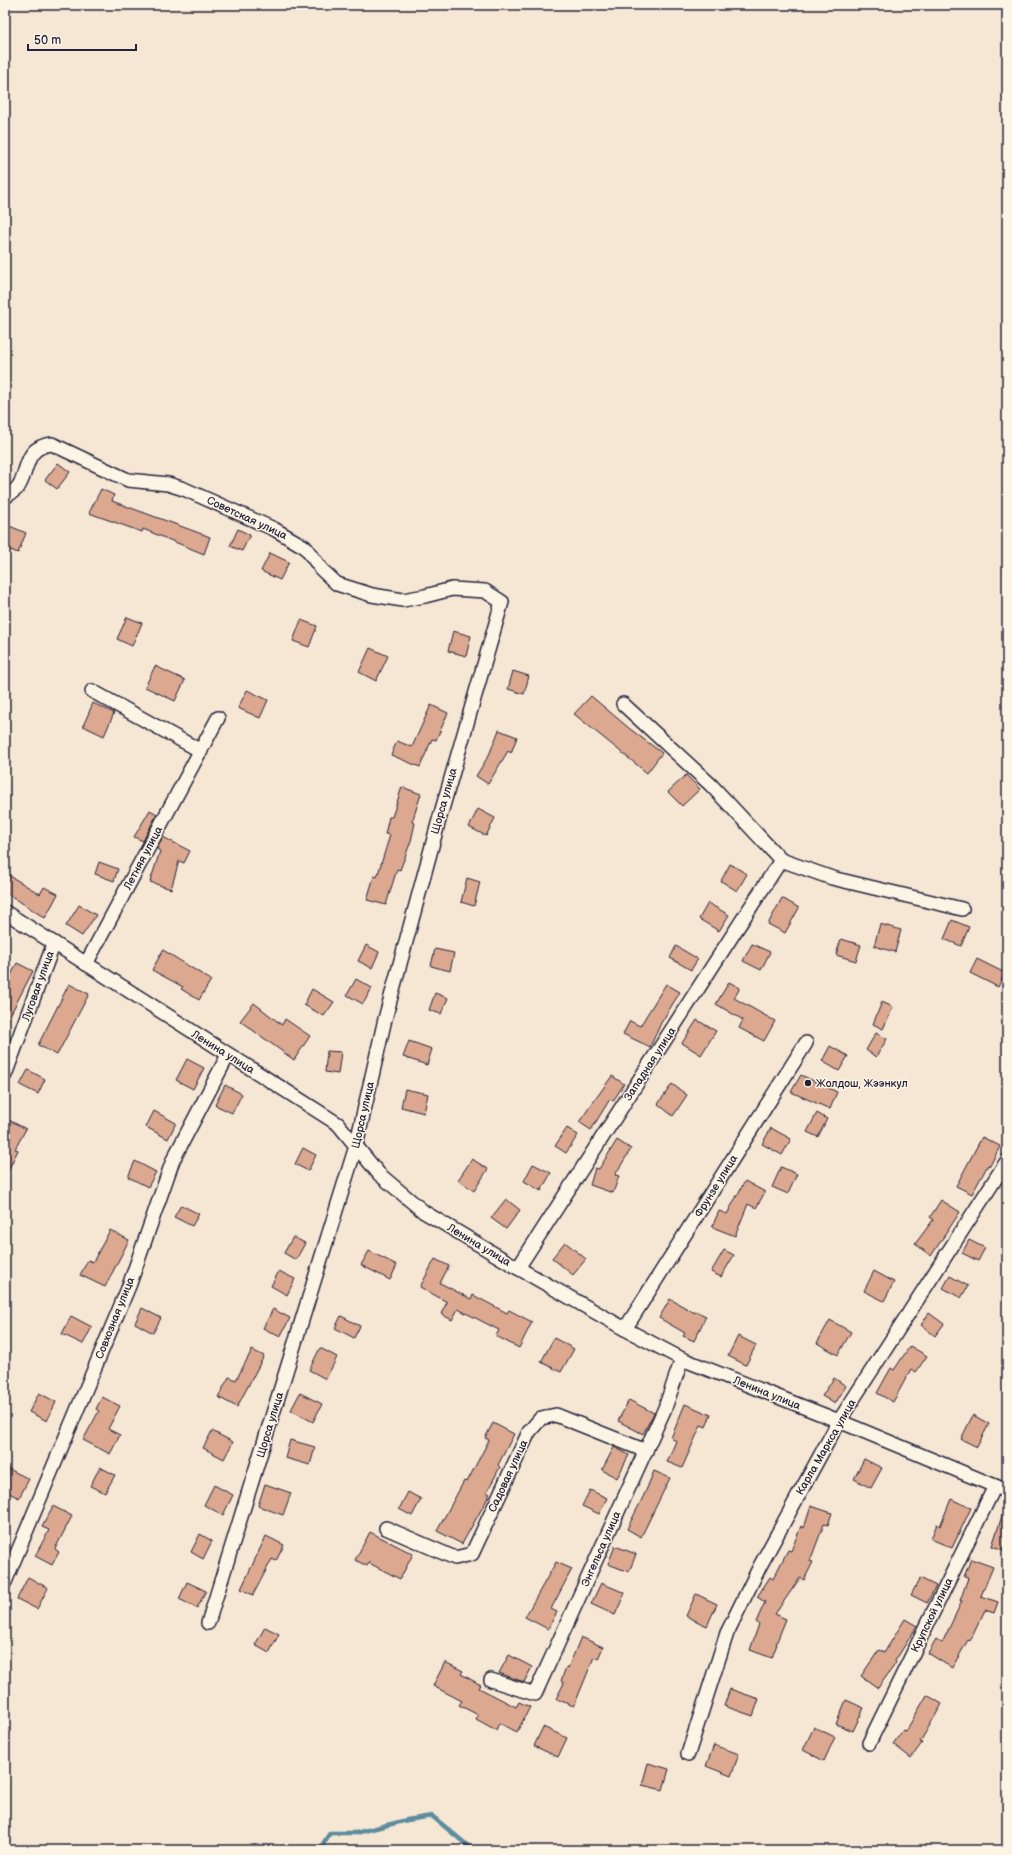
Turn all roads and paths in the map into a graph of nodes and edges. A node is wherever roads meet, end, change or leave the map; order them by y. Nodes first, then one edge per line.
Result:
1 (5, 497) edge
2 (502, 602) joint
3 (92, 691) dead end
4 (623, 704) dead end
5 (218, 718) dead end
6 (201, 751) junction
7 (781, 860) junction
8 (962, 909) dead end
9 (5, 912) edge
10 (54, 943) junction
11 (86, 964) junction
12 (806, 1043) dead end
13 (228, 1056) junction
14 (5, 1075) edge
15 (356, 1146) junction
16 (1007, 1161) edge
17 (518, 1268) junction
18 (625, 1329) junction
19 (682, 1359) junction
20 (839, 1421) junction
21 (646, 1451) junction
22 (995, 1486) junction
23 (1007, 1491) edge
24 (386, 1528) dead end
25 (5, 1582) edge
26 (208, 1623) dead end
27 (491, 1680) dead end
28 (869, 1743) dead end
29 (688, 1754) dead end

1 - 2 street, Советская улица
2 - 15 street, Щорса улица
3 - 6 street
4 - 7 street
5 - 6 street, Летняя улица
6 - 11 street, Летняя улица
7 - 8 street
7 - 17 street, Западная улица
9 - 10 street, Ленина улица
10 - 11 street, Ленина улица
10 - 14 street, Луговая улица
11 - 13 street, Ленина улица
12 - 18 street, Фрунзе улица
13 - 15 street, Ленина улица
13 - 25 street, Совхозная улица
15 - 17 street, Ленина улица
15 - 26 street, Щорса улица
16 - 20 street, Карла Маркса улица
17 - 18 street, Ленина улица
18 - 19 street, Ленина улица
19 - 20 street, Ленина улица
19 - 21 street, Энгельса улица
20 - 22 street, Ленина улица
20 - 29 street, Карла Маркса улица
21 - 24 street, Садовая улица
21 - 27 street, Энгельса улица
22 - 23 street, Ленина улица
22 - 28 street, Крупской улица

